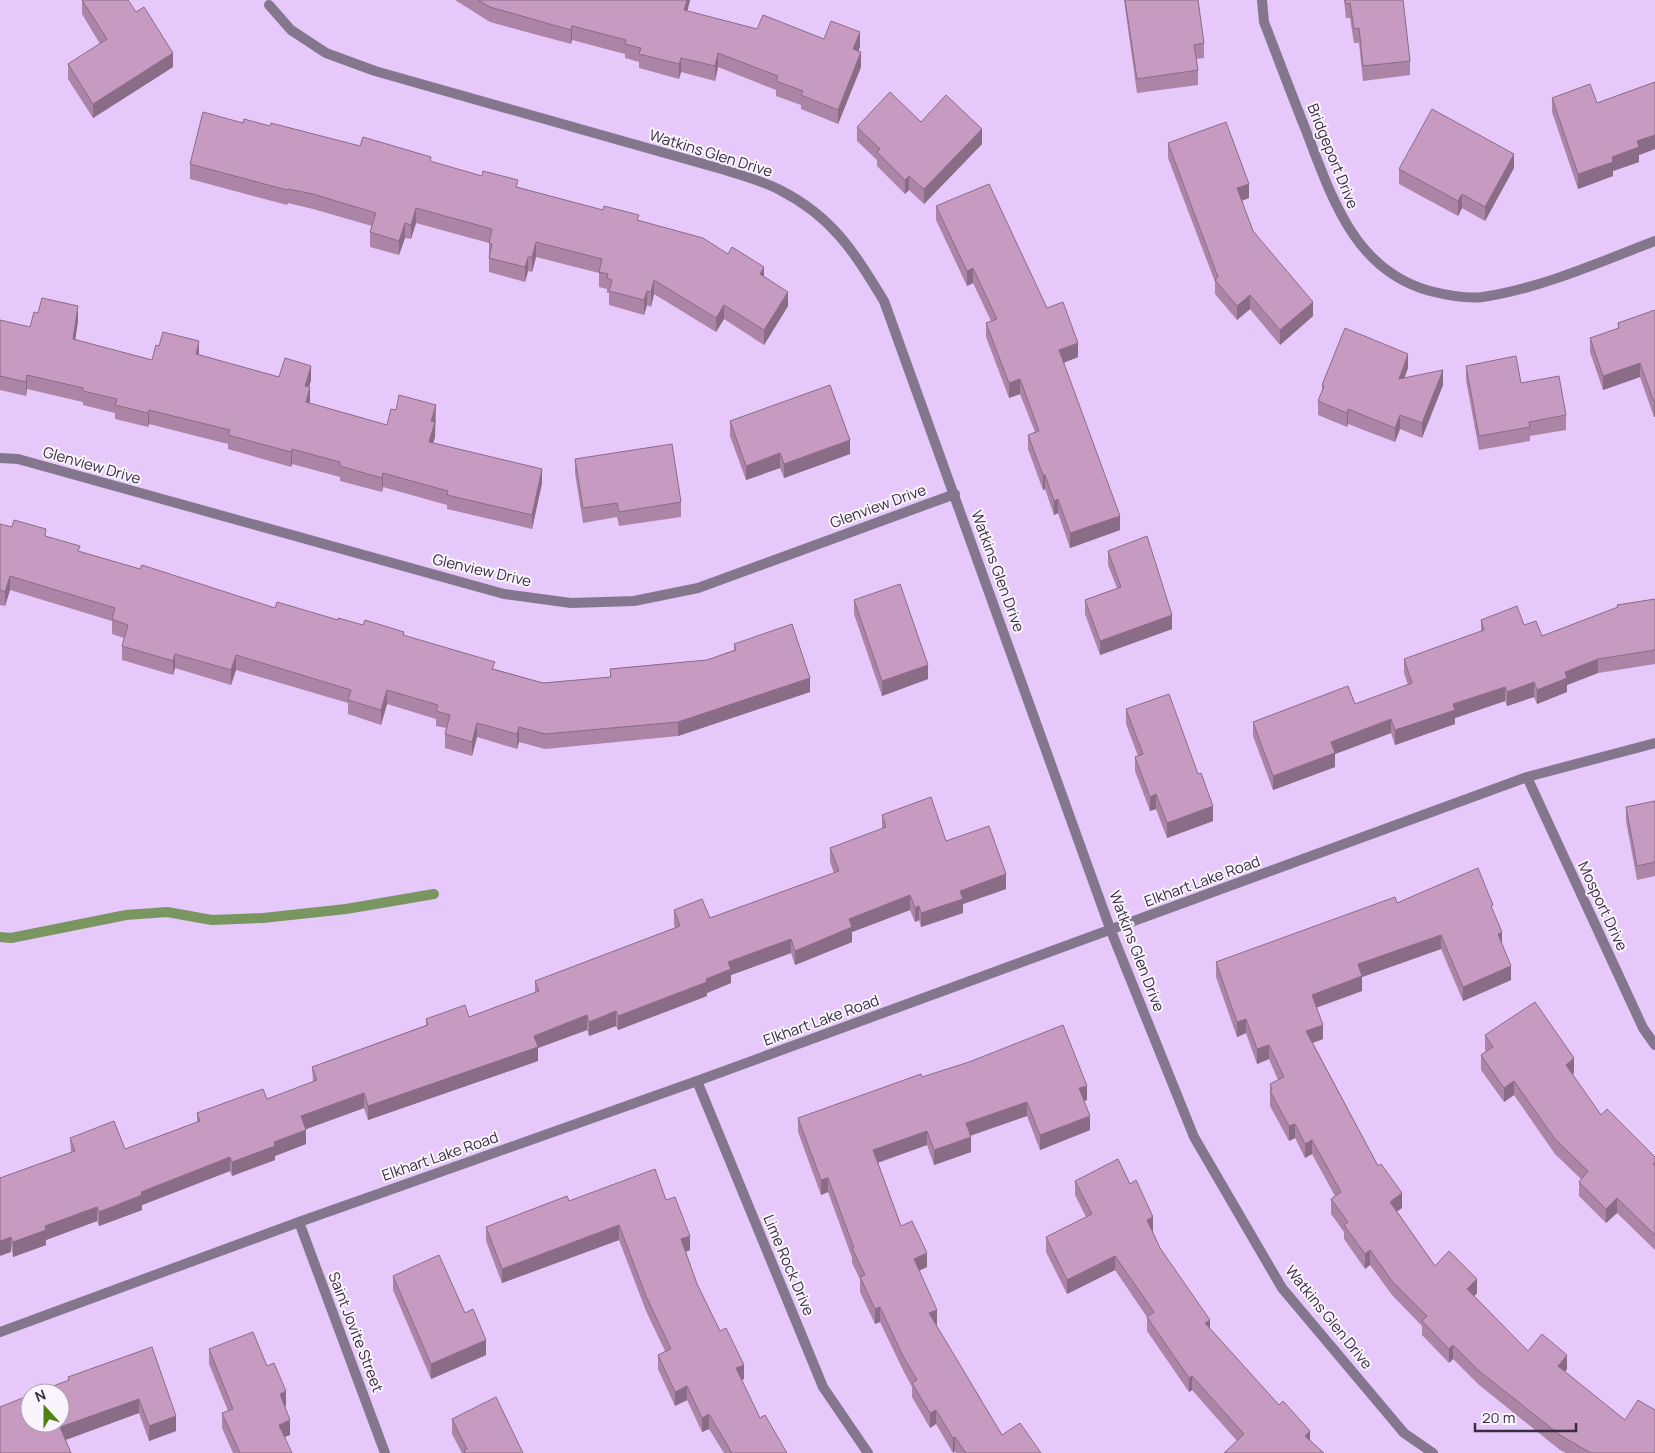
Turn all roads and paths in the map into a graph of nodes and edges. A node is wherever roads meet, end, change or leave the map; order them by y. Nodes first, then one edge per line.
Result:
1 (1262, 0) edge
2 (269, 5) dead end
3 (1655, 241) edge
4 (0, 458) edge
5 (955, 494) junction
6 (1655, 743) edge
7 (1526, 777) junction
8 (1111, 931) junction
9 (1655, 1045) edge
10 (697, 1081) junction
11 (299, 1222) junction
12 (0, 1332) edge
13 (385, 1453) edge
14 (868, 1453) edge
15 (1433, 1453) edge

1 - 3 street, Bridgeport Drive
2 - 5 street, Watkins Glen Drive
4 - 5 street, Glenview Drive
5 - 8 street, Watkins Glen Drive
6 - 7 street, Elkhart Lake Road
7 - 8 street, Elkhart Lake Road
7 - 9 street, Mosport Drive
8 - 10 street, Elkhart Lake Road
8 - 15 street, Watkins Glen Drive
10 - 11 street, Elkhart Lake Road
10 - 14 street, Lime Rock Drive
11 - 12 street, Elkhart Lake Road
11 - 13 street, Saint Jovite Street

